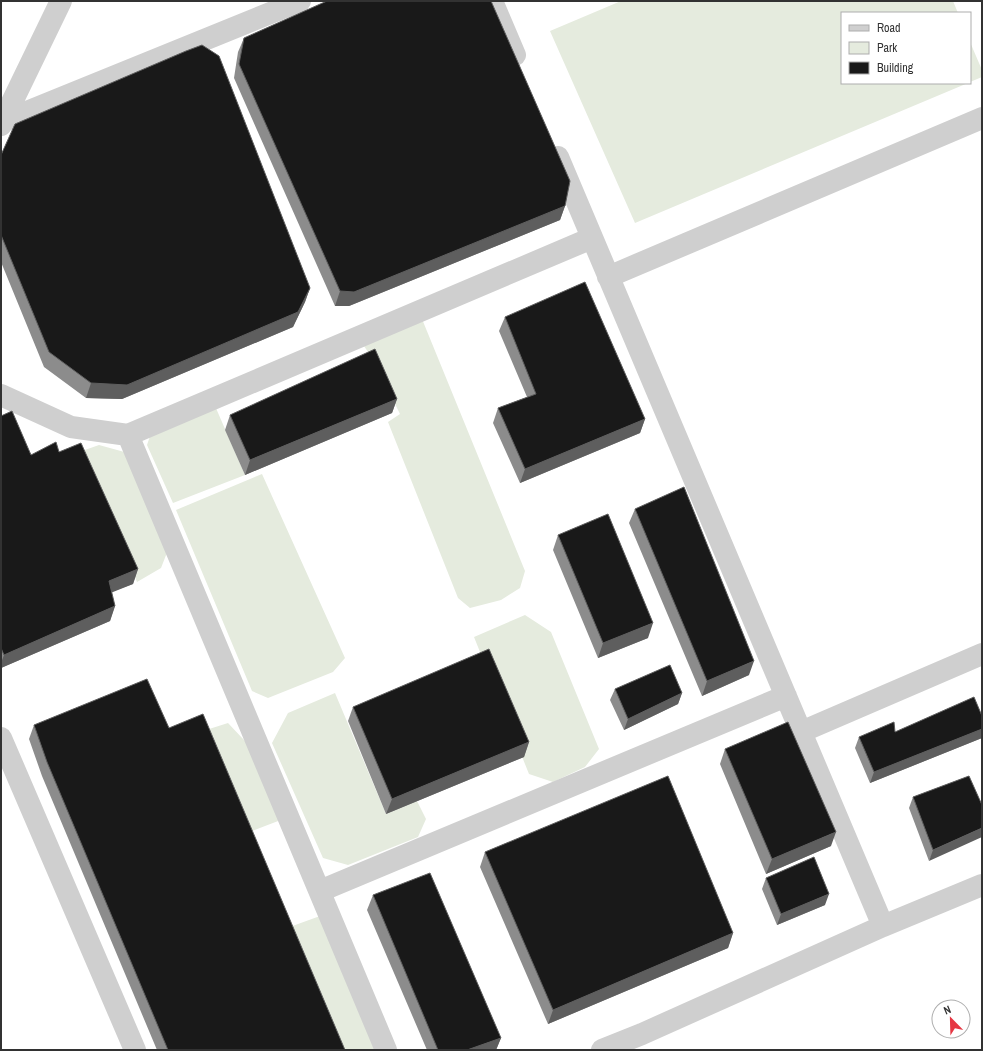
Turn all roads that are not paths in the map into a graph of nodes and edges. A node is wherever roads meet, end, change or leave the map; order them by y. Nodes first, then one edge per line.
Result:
1 (61, 1) edge
2 (300, 1) edge
3 (492, 1) edge
4 (522, 73) edge
5 (982, 118) edge
6 (2, 124) edge
7 (549, 137) edge
8 (592, 238) junction
9 (608, 277) junction
10 (1, 395) edge
11 (128, 434) junction
12 (982, 654) edge
13 (786, 696) junction
14 (801, 732) junction
15 (1, 738) edge
16 (982, 886) edge
17 (320, 891) junction
18 (883, 926) junction
19 (135, 1050) edge
20 (386, 1050) edge
21 (602, 1050) edge

1 - 6 street
2 - 6 street
3 - 4 street
5 - 9 street
7 - 8 street
8 - 9 street
8 - 11 street
9 - 13 street
10 - 11 street
11 - 17 street
12 - 14 street
13 - 14 street
13 - 17 street
14 - 18 street
15 - 19 street
16 - 18 street
17 - 20 street
18 - 21 street

